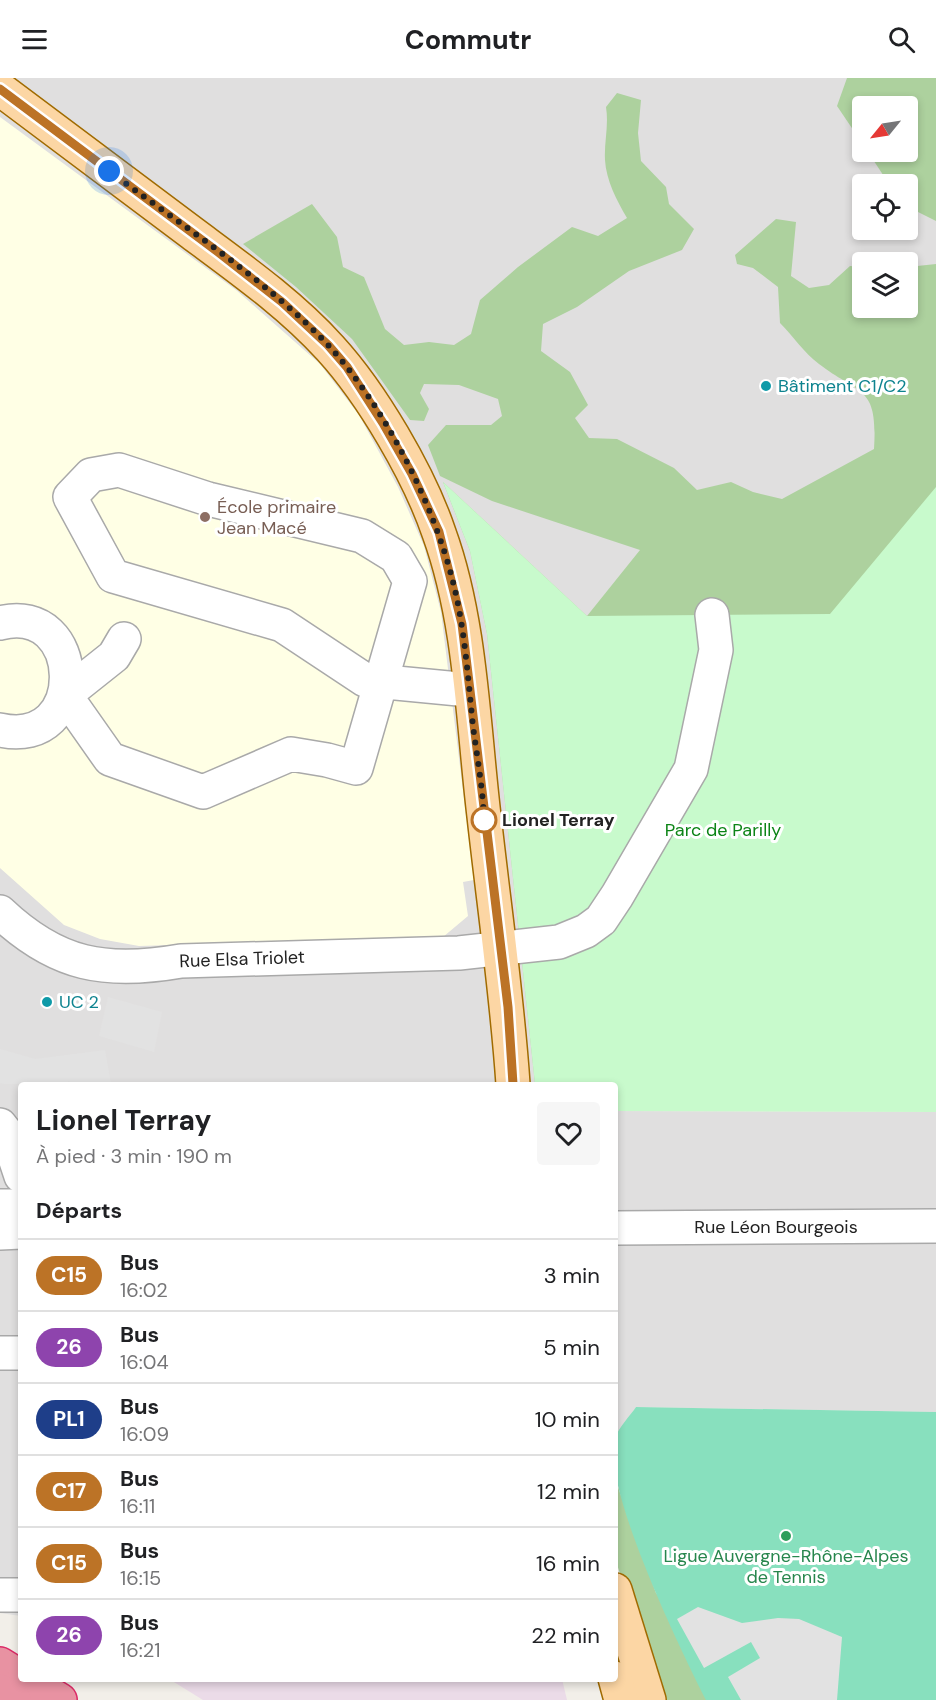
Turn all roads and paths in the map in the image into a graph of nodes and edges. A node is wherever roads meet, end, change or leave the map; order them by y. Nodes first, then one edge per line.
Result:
1 (0, 89) edge
2 (712, 615) dead end
3 (0, 623) edge
4 (124, 639) dead end
5 (381, 681) junction
6 (469, 690) junction
7 (65, 695) junction
8 (0, 730) edge
9 (0, 912) edge
10 (501, 950) junction
11 (513, 1082) edge
12 (0, 1125) edge
13 (18, 1167) edge
14 (0, 1206) edge
15 (18, 1206) edge
16 (936, 1226) edge
17 (618, 1228) edge
18 (18, 1232) edge
19 (0, 1233) edge
20 (0, 1353) edge
21 (18, 1353) edge
22 (0, 1595) edge
23 (18, 1595) edge
24 (618, 1600) edge
25 (0, 1664) edge
26 (18, 1675) edge
27 (29, 1682) edge
28 (616, 1682) edge
29 (0, 1691) edge
30 (14, 1700) edge
31 (60, 1700) edge
32 (621, 1700) edge
33 (649, 1700) edge

1 - 6 main road
2 - 10 street, Rue Elsa Triolet
3 - 7 street
4 - 7 street
5 - 5 street
5 - 6 street
5 - 7 street
6 - 10 main road
7 - 8 street
9 - 10 street, Rue Elsa Triolet
10 - 11 main road
12 - 13 street
14 - 15 street
16 - 17 street, Rue Léon Bourgeois
18 - 19 street
20 - 21 street
22 - 23 street
24 - 33 main road
25 - 26 highway
27 - 31 highway
28 - 32 main road
29 - 30 highway

